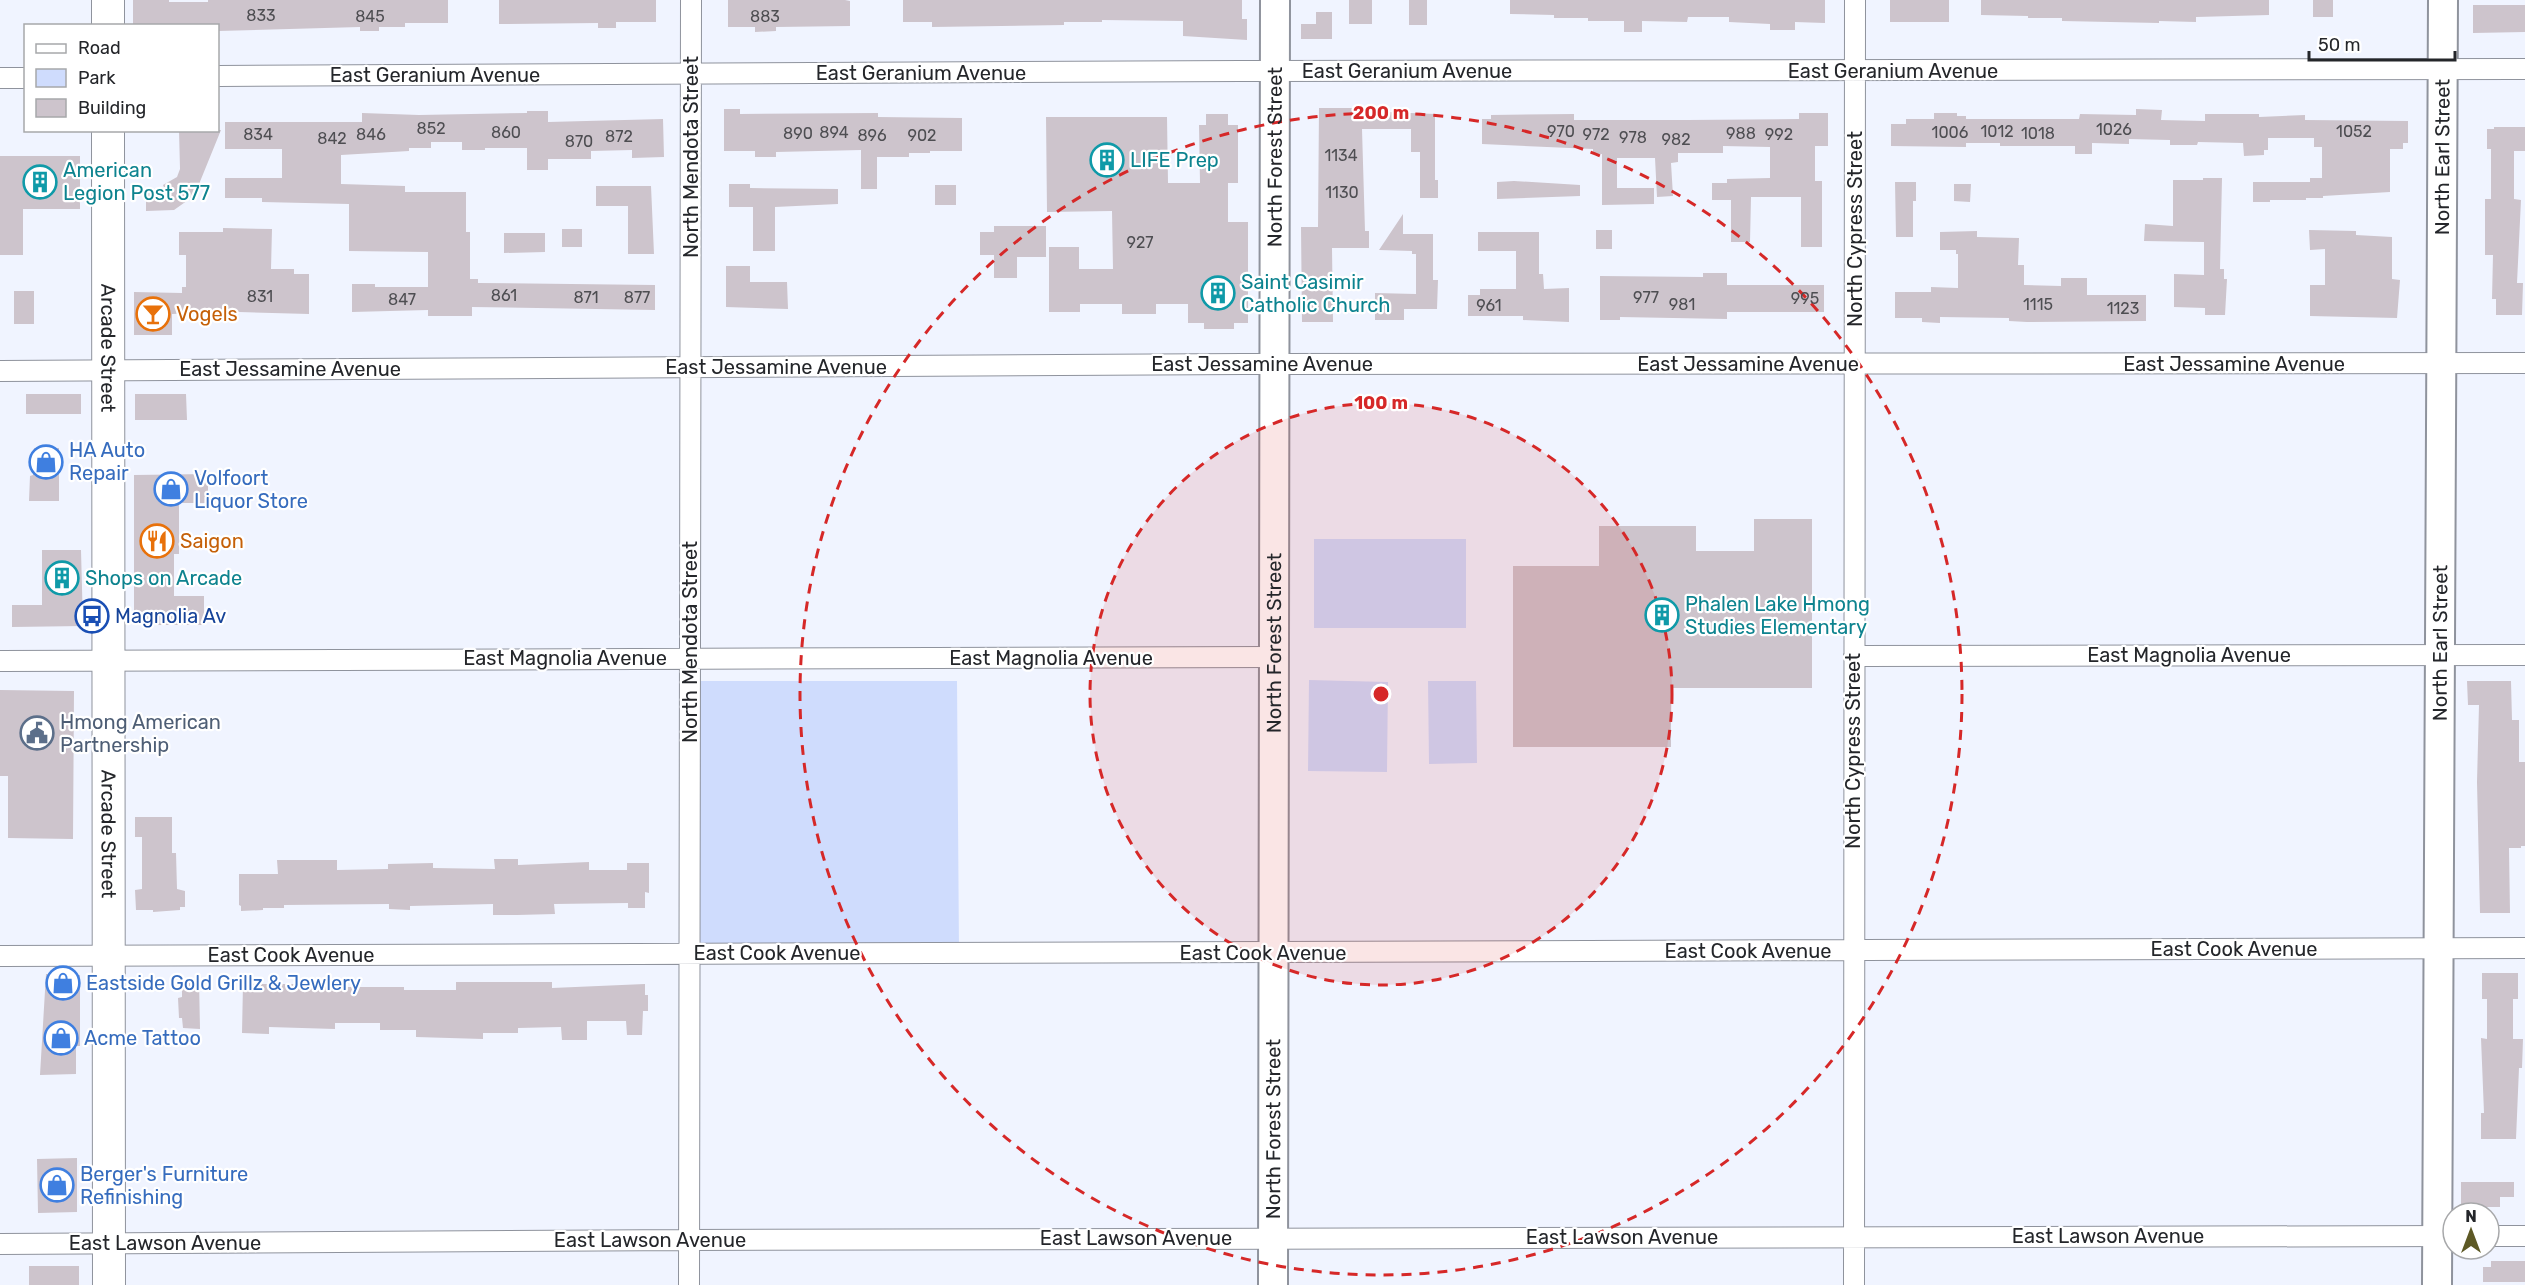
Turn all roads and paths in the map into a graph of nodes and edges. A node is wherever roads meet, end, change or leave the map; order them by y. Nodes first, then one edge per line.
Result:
1 (108, 0) edge
2 (691, 0) edge
3 (1275, 0) edge
4 (1855, 0) edge
5 (2443, 0) edge
6 (108, 24) edge
7 (2443, 69) junction
8 (2525, 69) edge
9 (1275, 71) junction
10 (1855, 71) junction
11 (691, 74) junction
12 (219, 76) edge
13 (0, 78) edge
14 (24, 78) edge
15 (108, 132) edge
16 (2525, 363) edge
17 (1274, 364) junction
18 (1854, 364) junction
19 (2440, 364) junction
20 (690, 367) junction
21 (109, 370) junction
22 (0, 371) edge
23 (2439, 655) junction
24 (2525, 655) edge
25 (1854, 656) junction
26 (1273, 657) junction
27 (690, 658) junction
28 (108, 659) junction
29 (0, 661) edge
30 (2437, 948) junction
31 (2525, 948) edge
32 (1853, 951) junction
33 (689, 954) junction
34 (1273, 954) junction
35 (0, 956) edge
36 (108, 956) junction
37 (2444, 1201) edge
38 (1853, 1236) junction
39 (2441, 1236) edge
40 (2501, 1236) edge
41 (2525, 1236) edge
42 (1273, 1238) junction
43 (689, 1240) junction
44 (109, 1243) junction
45 (0, 1245) edge
46 (2441, 1260) edge
47 (109, 1285) edge
48 (689, 1285) edge
49 (1273, 1285) edge
50 (1854, 1285) edge
51 (2437, 1285) edge

1 - 6 main road
2 - 11 street, North Mendota Street
3 - 9 street, North Forest Street
4 - 10 street, North Cypress Street
5 - 7 street, North Earl Street
7 - 8 street, East Geranium Avenue
7 - 10 street, East Geranium Avenue
7 - 19 street, North Earl Street
9 - 10 street, East Geranium Avenue
9 - 11 street, East Geranium Avenue
9 - 17 street, North Forest Street
10 - 18 street, North Cypress Street
11 - 12 street, East Geranium Avenue
11 - 20 street, North Mendota Street
13 - 14 street
15 - 21 main road, Arcade Street
16 - 19 street, East Jessamine Avenue
17 - 18 street, East Jessamine Avenue
17 - 20 street, East Jessamine Avenue
17 - 26 street, North Forest Street
18 - 19 street, East Jessamine Avenue
18 - 25 street, North Cypress Street
19 - 23 street, North Earl Street
20 - 21 street, East Jessamine Avenue
20 - 27 street, North Mendota Street
21 - 22 street, East Jessamine Avenue
21 - 28 main road, Arcade Street
23 - 24 street, East Magnolia Avenue
23 - 25 street, East Magnolia Avenue
23 - 30 street, North Earl Street
25 - 32 street, North Cypress Street
26 - 27 street, East Magnolia Avenue
26 - 34 street, North Forest Street
27 - 28 street, East Magnolia Avenue
27 - 33 street, North Mendota Street
28 - 29 street, East Magnolia Avenue
28 - 36 main road, Arcade Street
30 - 31 street, East Cook Avenue
30 - 32 street, East Cook Avenue
30 - 37 street, North Earl Street
32 - 34 street, East Cook Avenue
32 - 38 street, North Cypress Street
33 - 34 street, East Cook Avenue
33 - 36 street, East Cook Avenue
33 - 43 street, North Mendota Street
34 - 42 street, North Forest Street
35 - 36 street, East Cook Avenue
36 - 44 main road, Arcade Street
38 - 39 street, East Lawson Avenue
38 - 42 street, East Lawson Avenue
38 - 50 street, North Cypress Street
40 - 41 street
42 - 43 street, East Lawson Avenue
42 - 49 street, North Forest Street
43 - 44 street, East Lawson Avenue
43 - 48 street, North Mendota Street
44 - 45 street, East Lawson Avenue
44 - 47 main road, Arcade Street
46 - 51 street, North Earl Street

